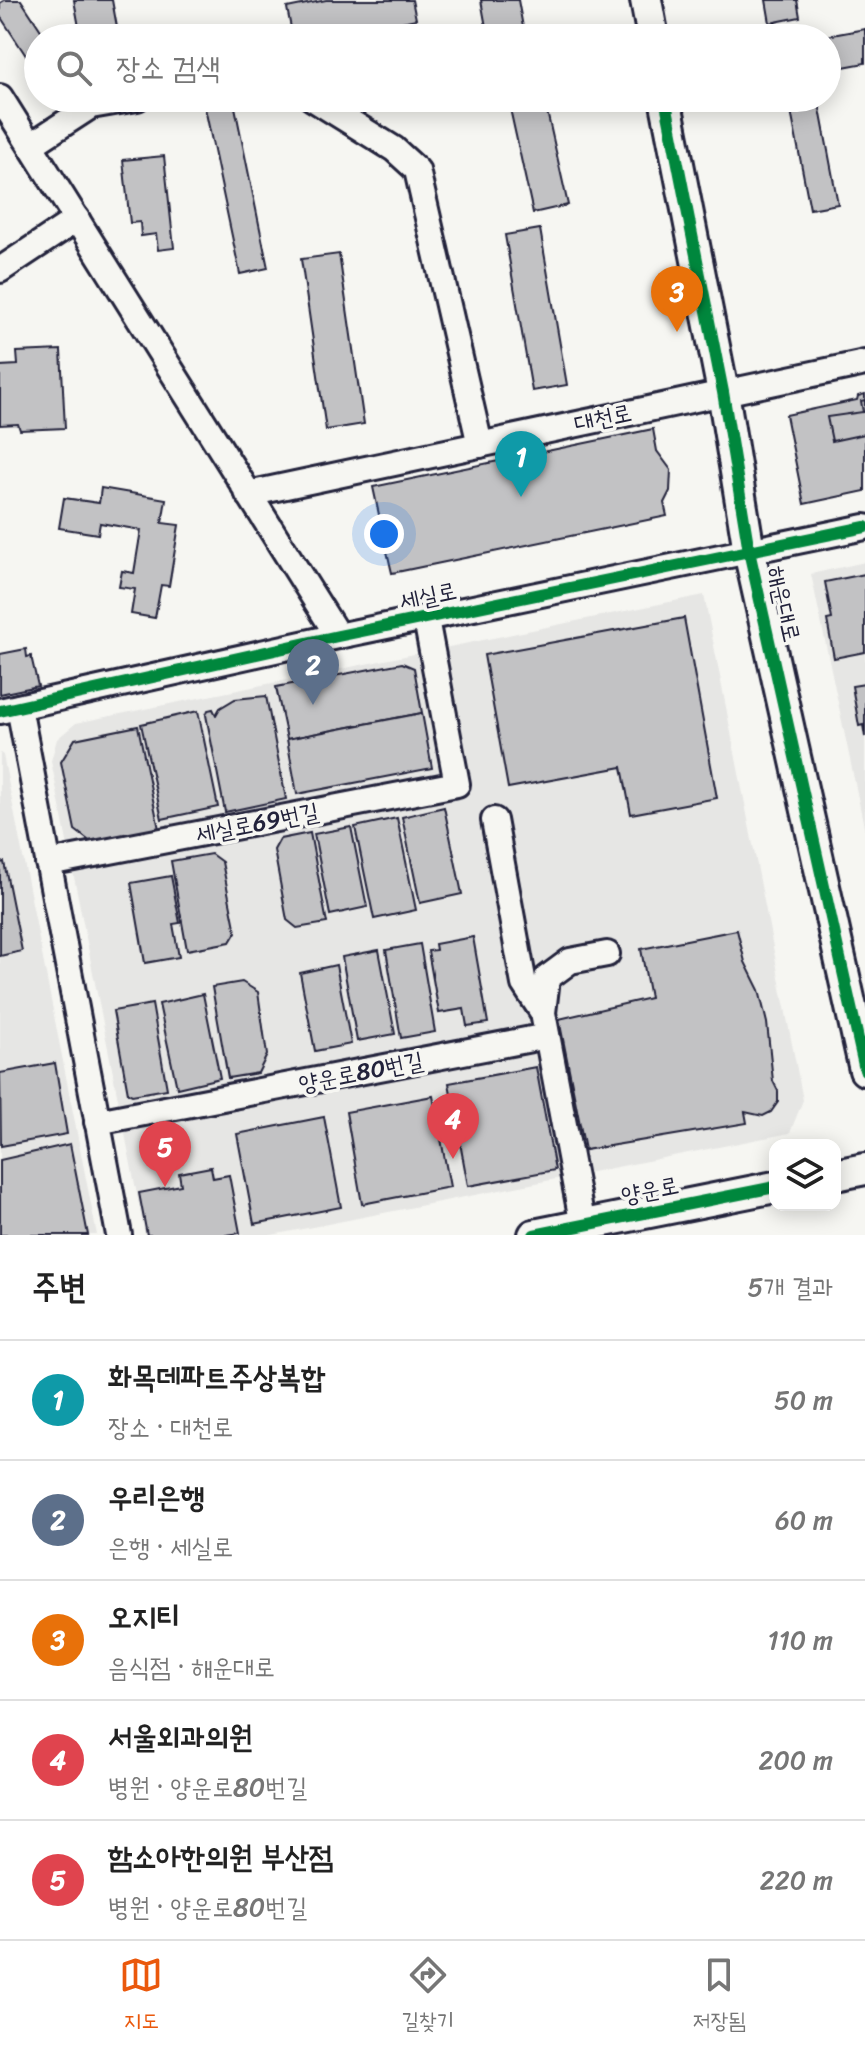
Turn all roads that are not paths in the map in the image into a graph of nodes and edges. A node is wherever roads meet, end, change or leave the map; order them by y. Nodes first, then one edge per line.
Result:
1 (646, 0) edge
2 (650, 24) edge
3 (0, 97) edge
4 (82, 112) edge
5 (335, 112) edge
6 (668, 112) edge
7 (31, 145) junction
8 (77, 219) junction
9 (0, 270) edge
10 (865, 363) edge
11 (723, 392) junction
12 (480, 445) junction
13 (248, 494) junction
14 (865, 527) edge
15 (749, 551) junction
16 (426, 619) junction
17 (338, 636) junction
18 (9, 709) edge
19 (494, 820) dead end
20 (48, 863) junction
21 (607, 954) dead end
22 (545, 1024) junction
23 (865, 1070) edge
24 (97, 1122) junction
25 (865, 1169) edge
26 (841, 1174) edge
27 (769, 1189) edge
28 (583, 1226) junction
29 (616, 1228) edge
30 (119, 1235) edge
31 (534, 1235) edge

1 - 2 main road
3 - 7 street
4 - 7 street
5 - 12 street
6 - 11 main road, 해운대로
7 - 8 street
8 - 9 street
8 - 13 street
10 - 11 street, 대천로
11 - 12 street, 대천로
11 - 15 main road, 해운대로
12 - 13 street, 대천로
13 - 17 street
14 - 15 street, 세실로
15 - 16 street, 세실로
15 - 23 main road, 해운대로
16 - 17 street, 세실로
16 - 20 street, 세실로69번길
17 - 18 street, 세실로
18 - 20 street
19 - 22 street
20 - 24 street
21 - 22 street
22 - 24 street, 양운로80번길
22 - 28 street
24 - 30 street
25 - 26 main road
27 - 29 main road, 양운로
28 - 29 main road, 양운로
28 - 31 main road, 양운로

